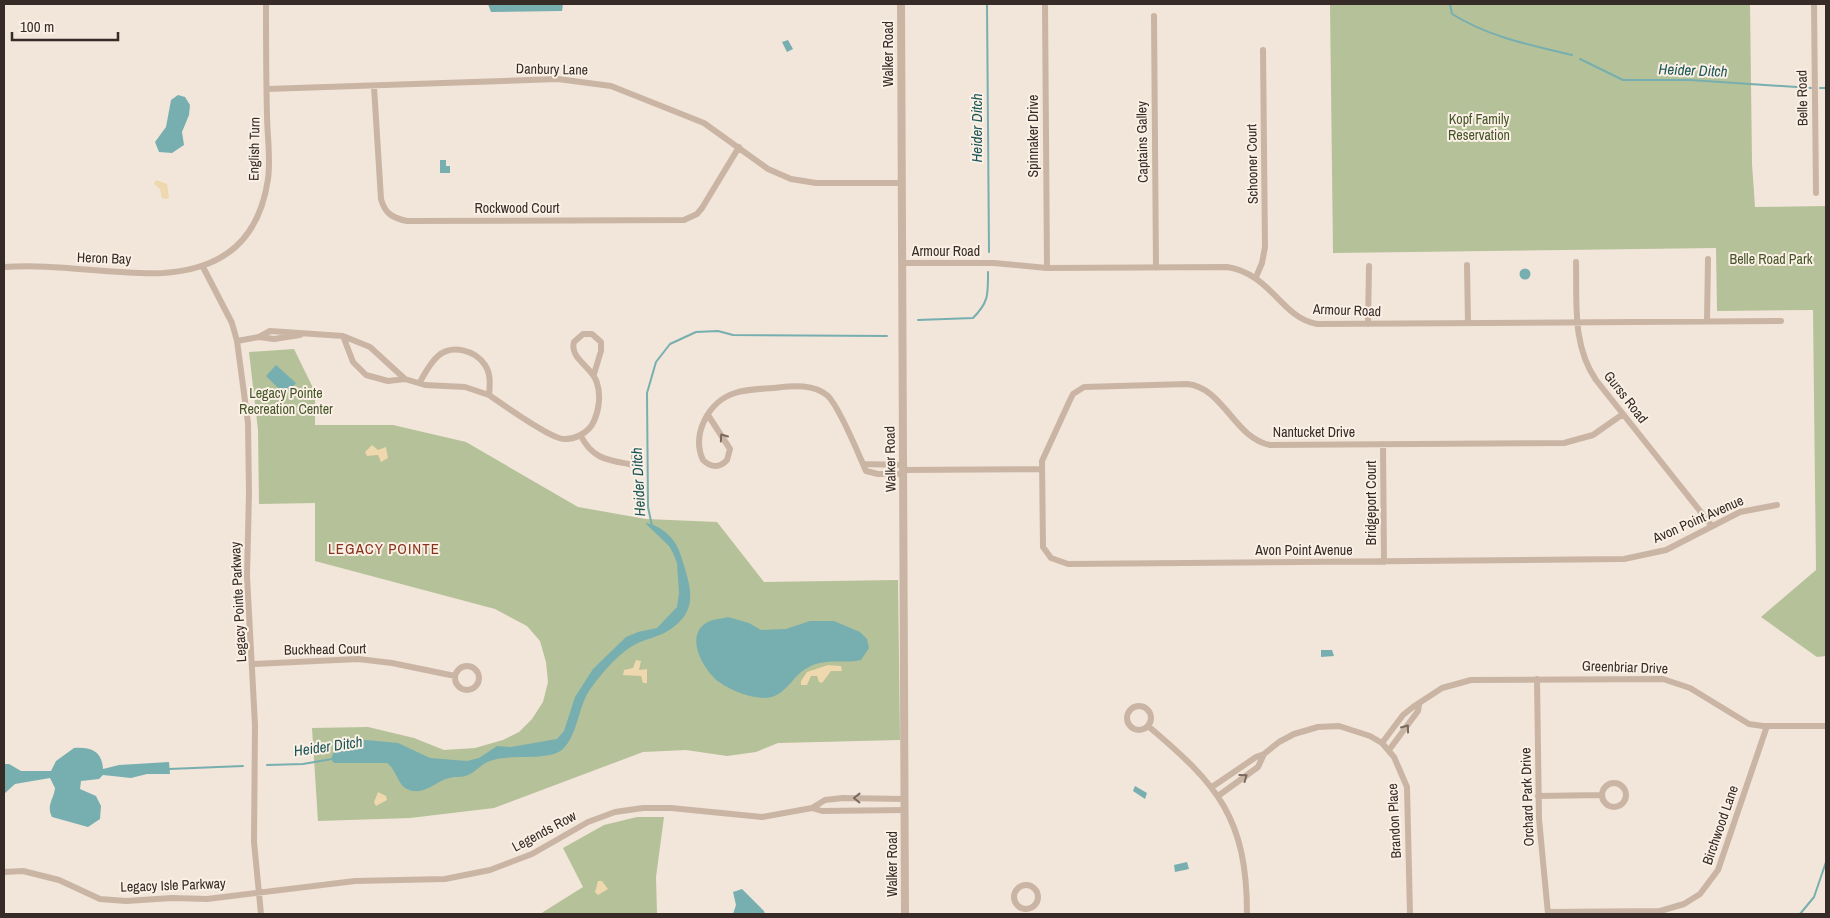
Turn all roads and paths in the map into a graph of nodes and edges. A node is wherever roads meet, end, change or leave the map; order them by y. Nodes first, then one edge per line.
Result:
1 (266, 4) edge
2 (901, 4) edge
3 (1045, 4) edge
4 (1814, 4) edge
5 (1154, 16) dead end
6 (1263, 50) dead end
7 (374, 87) junction
8 (267, 89) junction
9 (739, 147) junction
10 (902, 183) junction
11 (1816, 193) dead end
12 (1708, 259) dead end
13 (1576, 262) dead end
14 (902, 263) junction
15 (1467, 265) dead end
16 (1369, 266) dead end
17 (4, 267) edge
18 (203, 267) junction
19 (1156, 267) junction
20 (1047, 268) junction
21 (1256, 277) junction
22 (1708, 321) junction
23 (1781, 321) dead end
24 (1577, 322) junction
25 (1468, 323) junction
26 (1368, 324) junction
27 (343, 336) junction
28 (237, 341) junction
29 (594, 374) junction
30 (405, 379) junction
31 (420, 382) junction
32 (489, 395) junction
33 (1623, 414) junction
34 (708, 415) junction
35 (581, 436) junction
36 (1383, 444) junction
37 (634, 455) dead end
38 (1041, 469) junction
39 (903, 470) junction
40 (1778, 505) dead end
41 (1712, 526) junction
42 (1384, 562) junction
43 (254, 664) junction
44 (455, 676) dead end
45 (1538, 679) junction
46 (1419, 705) junction
47 (1148, 726) dead end
48 (1767, 726) junction
49 (1826, 726) edge
50 (1382, 743) junction
51 (1389, 750) junction
52 (1264, 754) junction
53 (1212, 787) junction
54 (1602, 795) dead end
55 (1218, 796) junction
56 (1538, 796) junction
57 (905, 799) junction
58 (812, 808) junction
59 (905, 810) junction
60 (4, 872) edge
61 (258, 892) junction
62 (1548, 913) edge
63 (261, 914) edge
64 (905, 914) edge
65 (1247, 914) edge
66 (1410, 914) edge

1 - 8 street, English Turn
2 - 10 street, Walker Road
3 - 20 street, Spinnaker Drive
4 - 11 street, Belle Road
5 - 19 street, Captains Galley
6 - 21 street, Schooner Court
7 - 8 street, Danbury Lane
7 - 9 street, Danbury Lane
7 - 9 street, Rockwood Court
8 - 18 street, English Turn
9 - 10 street, Danbury Lane
10 - 14 street, Walker Road
12 - 22 street
13 - 24 street, Gurss Road
14 - 20 street, Armour Road
14 - 39 street, Walker Road
15 - 25 street
16 - 26 street
17 - 18 street, Heron Bay
18 - 28 street, Legacy Pointe Parkway
19 - 20 street, Armour Road
19 - 21 street, Armour Road
21 - 26 street, Armour Road
22 - 23 street, Armour Road
22 - 24 street, Armour Road
24 - 25 street, Armour Road
24 - 33 street, Gurss Road
25 - 26 street, Armour Road
27 - 28 street
27 - 30 street
27 - 30 street
28 - 43 street, Legacy Pointe Parkway
29 - 29 street
29 - 35 street
30 - 31 street
31 - 32 street
31 - 32 street
32 - 35 street
33 - 36 street, Nantucket Drive
33 - 41 street, Gurss Road
34 -> 34 street
34 - 39 street
35 - 37 street
36 - 38 street, Nantucket Drive
36 - 42 street, Bridgeport Court
38 - 39 street
38 - 42 street, Avon Point Avenue
39 - 57 street, Walker Road
40 - 41 street, Avon Point Avenue
41 - 42 street, Avon Point Avenue
43 - 44 street, Buckhead Court
43 - 61 street, Legacy Pointe Parkway
45 - 46 street, Greenbriar Drive
45 - 48 street, Greenbriar Drive
45 - 56 street, Orchard Park Drive
46 - 50 street, Greenbriar Drive
51 -> 46 street, Greenbriar Drive
47 - 53 street
48 - 49 street, Greenbriar Drive
48 - 62 street, Birchwood Lane
50 - 51 street, Brandon Place
50 - 52 street, Brandon Place
51 - 66 street, Brandon Place
52 - 53 street, Brandon Place
55 -> 52 street, Brandon Place
53 - 55 street
54 - 56 street
55 - 65 street
56 - 62 street, Orchard Park Drive
57 -> 58 street, Legends Row
57 - 59 street, Walker Road
58 - 59 street, Legends Row
58 - 61 street, Legends Row
59 - 64 street, Walker Road
60 - 61 street, Legacy Isle Parkway
61 - 63 street, Legacy Pointe Parkway

